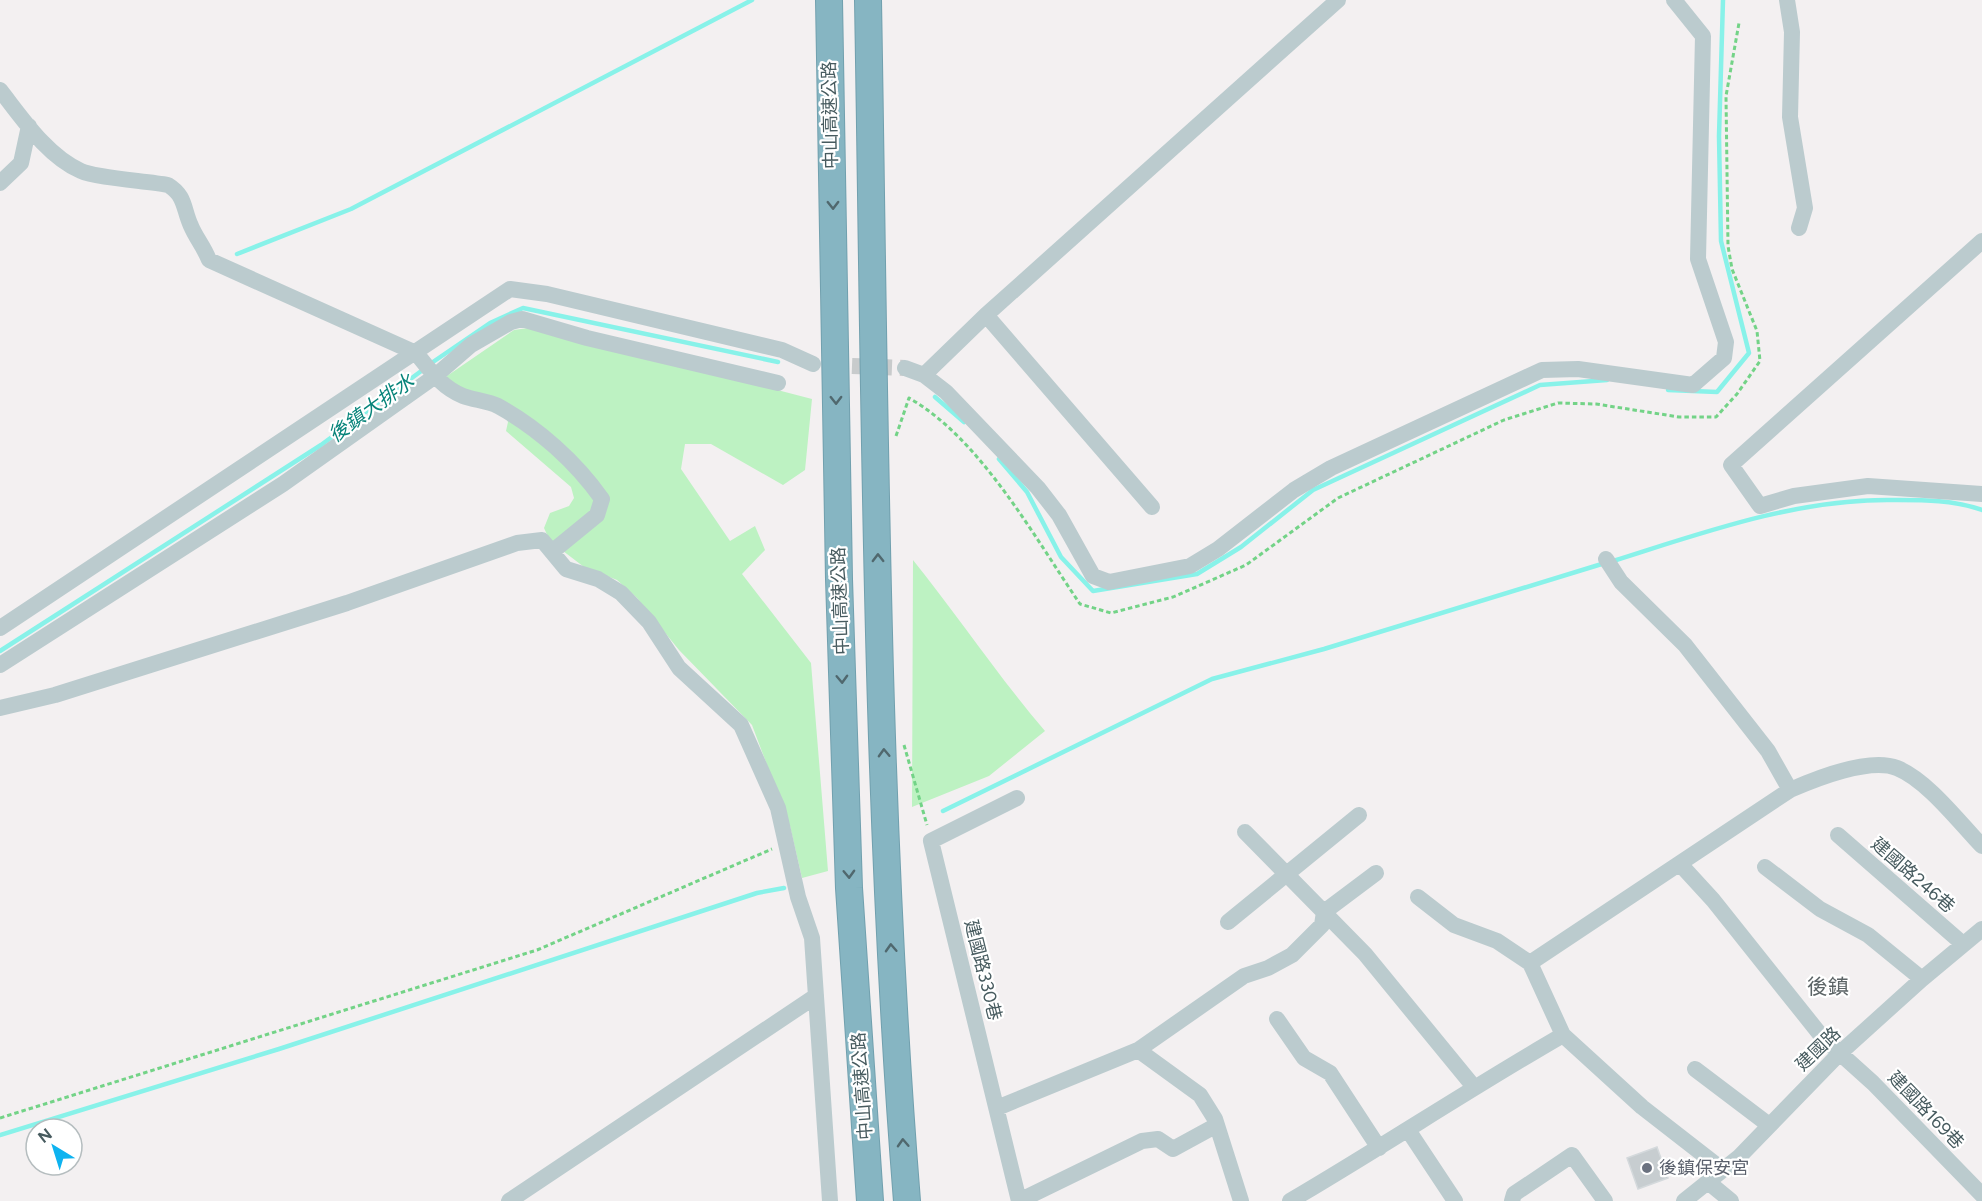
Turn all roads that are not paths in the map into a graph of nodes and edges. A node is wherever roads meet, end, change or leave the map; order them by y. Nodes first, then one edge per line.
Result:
1 (829, 0) edge
2 (868, 0) edge
3 (1338, 0) edge
4 (1674, 0) edge
5 (1787, 0) edge
6 (0, 90) edge
7 (29, 126) junction
8 (0, 183) edge
9 (1799, 228) dead end
10 (1982, 240) edge
11 (986, 315) junction
12 (418, 355) junction
13 (813, 364) tunnel mouth
14 (905, 368) tunnel mouth
15 (432, 374) junction
16 (924, 375) junction
17 (778, 383) dead end
18 (1982, 495) edge
19 (1152, 507) dead end
20 (553, 551) junction
21 (1609, 563) dead end
22 (0, 628) edge
23 (0, 665) edge
24 (0, 708) edge
25 (1790, 790) junction
26 (1017, 798) dead end
27 (1359, 815) dead end
28 (1245, 832) dead end
29 (1838, 835) dead end
30 (1982, 846) edge
31 (1680, 864) junction
32 (1765, 867) dead end
33 (1376, 873) dead end
34 (1287, 874) junction
35 (1418, 897) dead end
36 (1324, 912) junction
37 (1228, 922) dead end
38 (1982, 929) edge
39 (1964, 944) junction
40 (1530, 963) junction
41 (1922, 979) junction
42 (816, 996) junction
43 (1277, 1019) dead end
44 (1563, 1035) junction
45 (1138, 1050) junction
46 (1840, 1053) junction
47 (1695, 1069) dead end
48 (1474, 1087) junction
49 (997, 1108) junction
50 (1217, 1125) junction
51 (1769, 1125) junction
52 (1408, 1130) junction
53 (1379, 1148) junction
54 (1723, 1170) junction
55 (1708, 1182) junction
56 (1982, 1195) edge
57 (508, 1201) edge
58 (830, 1201) edge
59 (870, 1201) edge
60 (907, 1201) edge
61 (1019, 1201) edge
62 (1241, 1201) edge
63 (1290, 1201) edge
64 (1455, 1201) edge
65 (1512, 1201) edge
66 (1605, 1201) edge
67 (1684, 1201) edge
68 (1731, 1201) edge

1 -> 59 highway, 中山高速公路
60 -> 2 highway, 中山高速公路
3 - 11 street
4 - 16 street
5 - 9 street
6 - 7 street
7 - 8 street
7 - 12 street
10 - 18 street
11 - 16 street
11 - 19 street
12 - 13 street
12 - 15 street
12 - 22 street
14 - 16 street
15 - 17 street
15 - 20 street
15 - 23 street
20 - 24 street
20 - 42 street
21 - 25 street
25 - 30 street
25 - 31 street
26 - 49 street, 建國路330巷
27 - 34 street
28 - 34 street
29 - 39 street, 建國路246巷
31 - 40 street
31 - 46 street, 建國路169巷
32 - 41 street
33 - 36 street
34 - 36 street
34 - 37 street
35 - 40 street
36 - 45 street
36 - 48 street
38 - 39 street, 建國路
39 - 41 street, 建國路
40 - 44 street
41 - 46 street, 建國路
42 - 57 street
42 - 58 street
43 - 53 street
44 - 48 street
44 - 54 street
45 - 49 street
45 - 50 street
46 - 51 street, 建國路
46 - 56 street, 建國路169巷
47 - 51 street
48 - 52 street
49 - 61 street, 建國路330巷
50 - 61 street
50 - 62 street
51 - 54 street, 建國路
52 - 53 street
52 - 64 street
53 - 63 street
54 - 55 street, 建國路
55 - 67 street, 建國路
55 - 68 street
65 - 66 street

